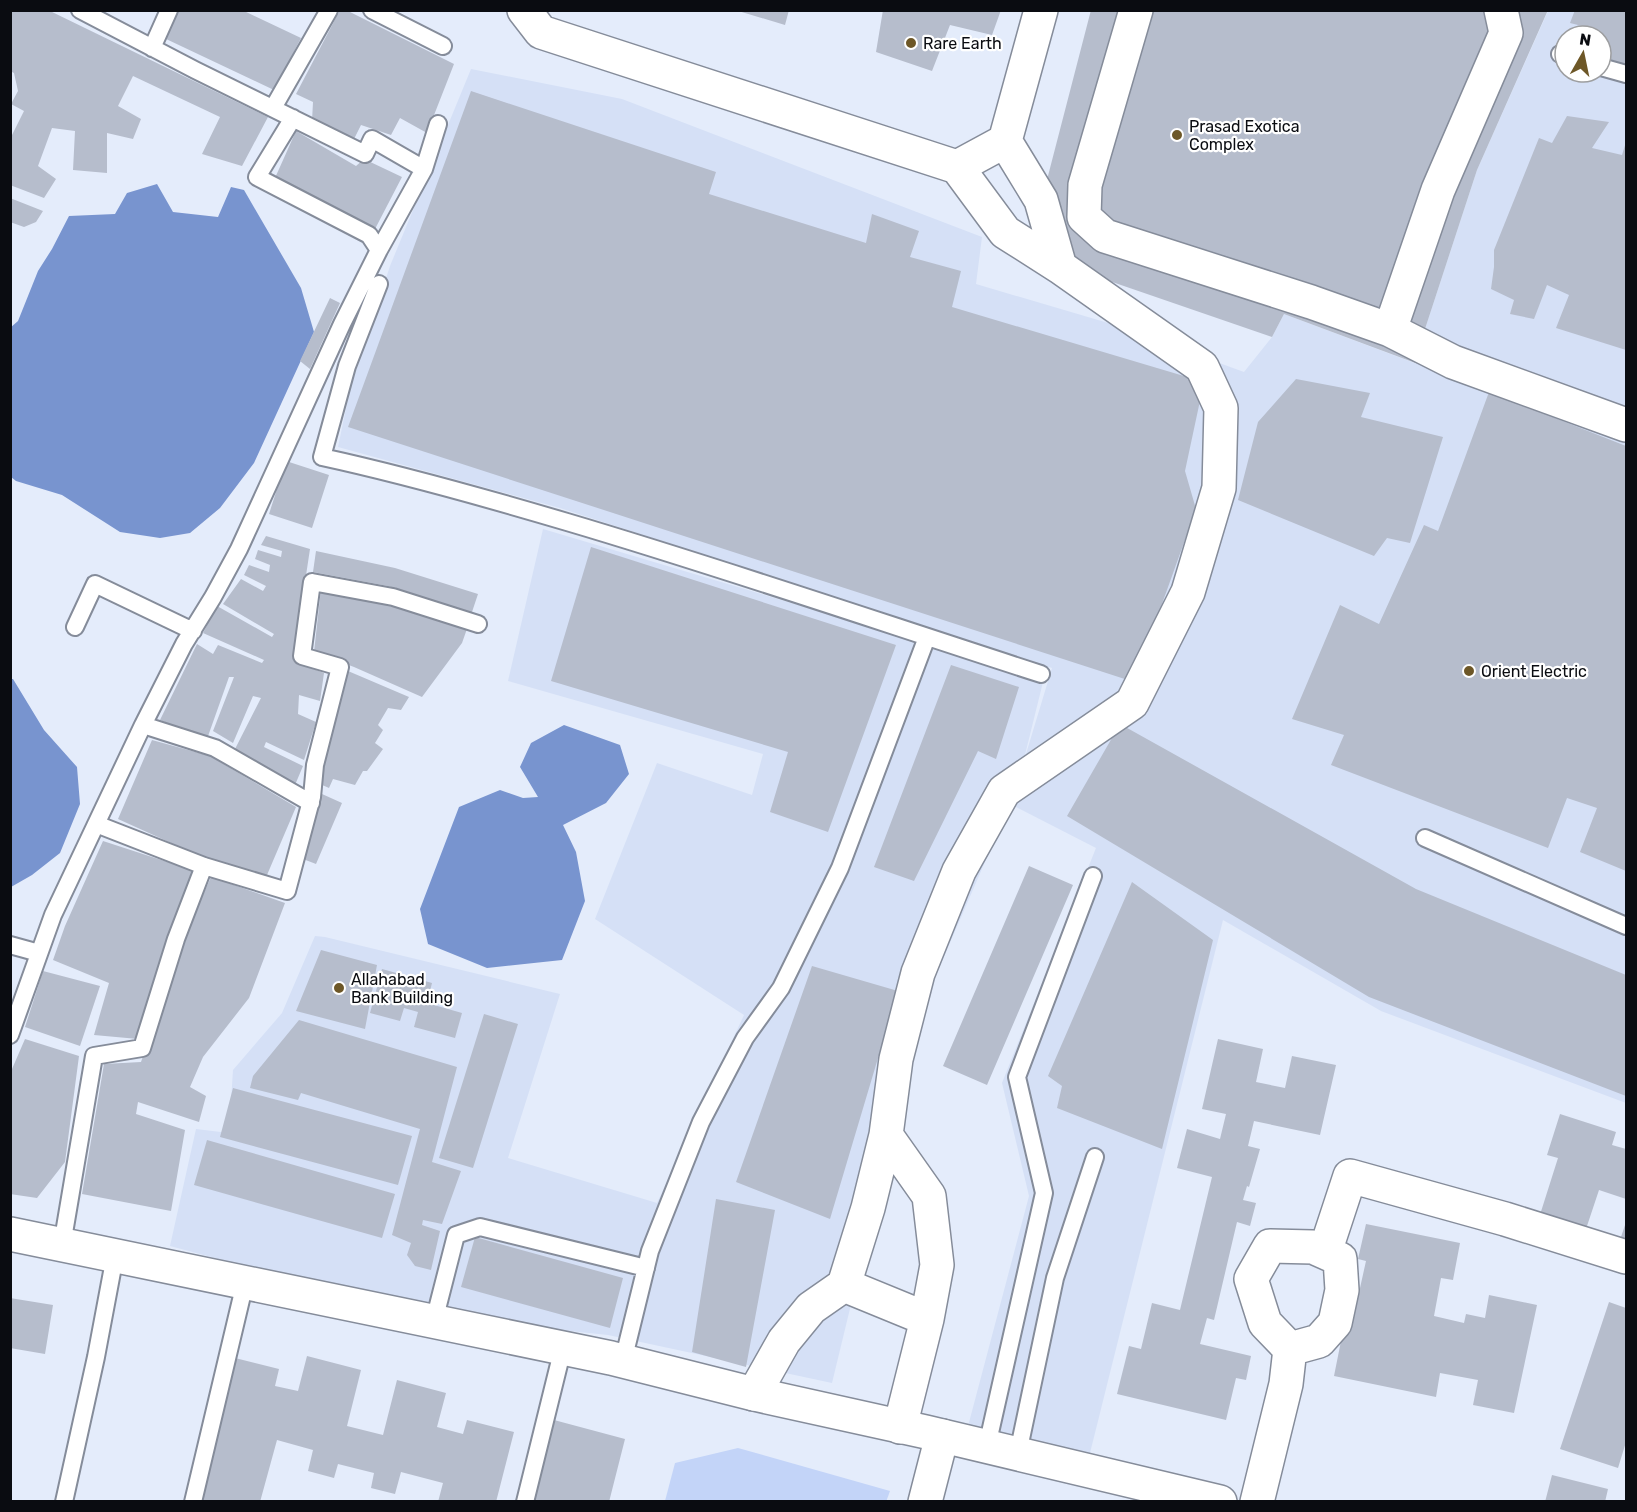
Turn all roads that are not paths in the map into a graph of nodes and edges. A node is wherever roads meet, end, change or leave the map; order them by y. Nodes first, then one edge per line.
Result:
1 (80, 10) edge
2 (169, 10) edge
3 (329, 10) edge
4 (372, 10) edge
5 (524, 10) edge
6 (1041, 10) edge
7 (1136, 10) edge
8 (1501, 10) edge
9 (443, 46) dead end
10 (152, 48) junction
11 (273, 108) junction
12 (293, 118) junction
13 (438, 124) dead end
14 (1005, 141) junction
15 (957, 167) junction
16 (424, 169) junction
17 (379, 250) junction
18 (1060, 267) junction
19 (379, 284) dead end
20 (1390, 330) junction
21 (1626, 425) edge
22 (478, 624) dead end
23 (75, 627) dead end
24 (193, 631) junction
25 (927, 637) junction
26 (1041, 674) dead end
27 (143, 725) junction
28 (311, 803) junction
29 (96, 824) junction
30 (1425, 838) dead end
31 (204, 866) junction
32 (1093, 876) dead end
33 (1626, 926) edge
34 (10, 945) edge
35 (39, 953) junction
36 (10, 1035) edge
37 (886, 1136) junction
38 (1095, 1157) dead end
39 (10, 1234) edge
40 (62, 1245) junction
41 (1325, 1252) junction
42 (115, 1256) junction
43 (1626, 1257) edge
44 (646, 1268) junction
45 (245, 1283) junction
46 (844, 1285) junction
47 (927, 1319) junction
48 (436, 1323) junction
49 (563, 1348) junction
50 (1290, 1349) junction
51 (623, 1361) junction
52 (754, 1394) junction
53 (900, 1427) junction
54 (942, 1436) junction
55 (1003, 1450) junction
56 (64, 1502) edge
57 (193, 1502) edge
58 (525, 1502) edge
59 (925, 1502) edge
60 (1220, 1502) edge
61 (1257, 1502) edge

1 - 10 lane
2 - 10 lane
3 - 11 lane
4 - 9 lane
5 - 15 street
6 - 14 street
7 - 20 street
8 - 20 street
10 - 11 lane
11 - 12 lane
12 - 16 lane
12 - 17 lane
13 - 16 lane
14 - 15 street
14 - 18 street
15 - 18 street
16 - 17 lane
17 - 24 lane
18 - 37 street
19 - 25 lane
20 - 21 street
22 - 28 lane
23 - 24 lane
24 - 27 lane
25 - 26 lane
25 - 44 lane
27 - 28 lane
27 - 29 lane
28 - 31 lane
29 - 31 lane
29 - 35 lane
30 - 33 lane
31 - 40 lane
32 - 55 lane
34 - 35 lane
35 - 36 lane
37 - 46 street
37 - 47 street
38 - 55 lane
39 - 40 street
40 - 42 street
41 - 43 street
41 - 50 street
41 - 50 street
42 - 45 street
42 - 56 lane
44 - 48 lane
44 - 51 lane
45 - 48 street
45 - 57 lane
46 - 47 street
46 - 52 street
47 - 53 street
48 - 49 street
49 - 51 street
49 - 58 lane
50 - 61 street
51 - 52 street
52 - 53 street
53 - 54 street
54 - 55 street
54 - 59 street
55 - 60 street

